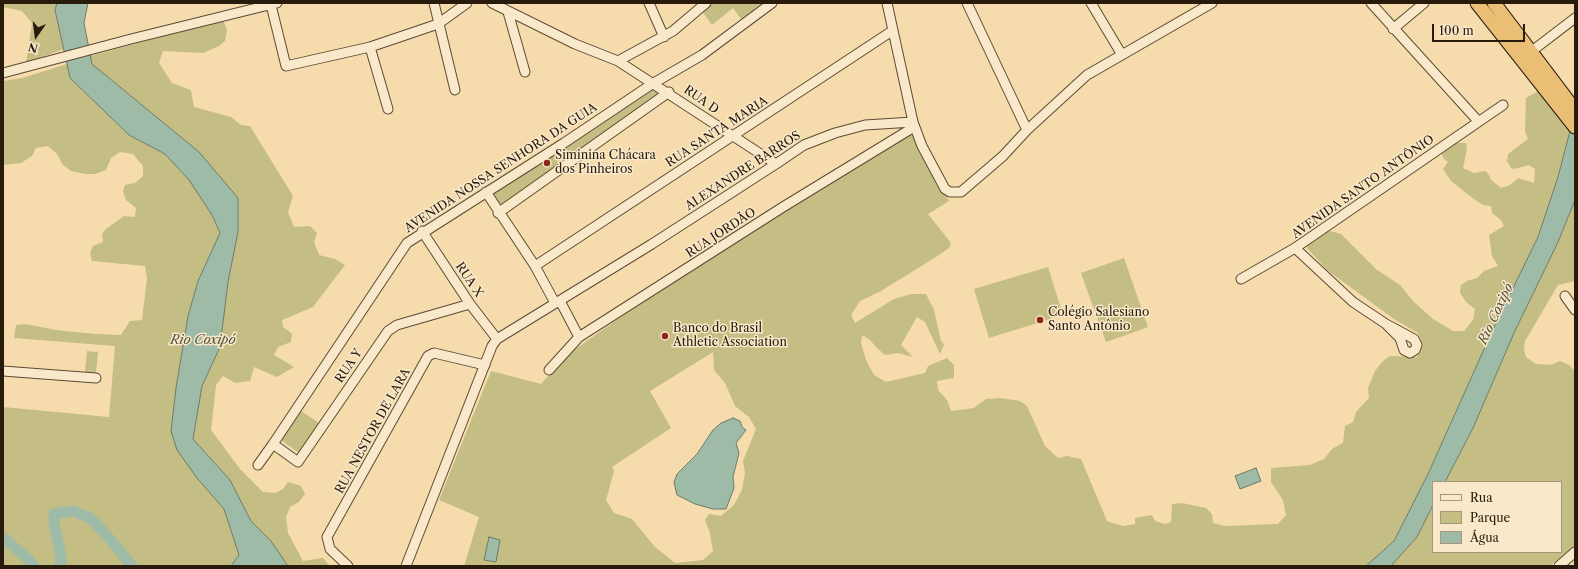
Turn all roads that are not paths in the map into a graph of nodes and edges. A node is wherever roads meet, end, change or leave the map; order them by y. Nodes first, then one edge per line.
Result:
1 (434, 3) edge
2 (466, 3) edge
3 (492, 3) edge
4 (650, 3) edge
5 (706, 3) edge
6 (772, 3) edge
7 (887, 3) edge
8 (968, 3) edge
9 (1091, 3) edge
10 (1212, 3) edge
11 (1372, 3) edge
12 (1424, 3) edge
13 (1477, 3) edge
14 (1494, 3) edge
15 (274, 4) edge
16 (508, 12) junction
17 (1575, 18) edge
18 (438, 24) junction
19 (1393, 29) junction
20 (892, 31) junction
21 (664, 37) junction
22 (370, 47) junction
23 (1532, 51) junction
24 (1122, 55) junction
25 (618, 61) junction
26 (524, 72) dead end
27 (3, 73) edge
28 (652, 84) junction
29 (455, 90) dead end
30 (669, 92) junction
31 (1554, 92) junction
32 (1503, 105) dead end
33 (388, 109) dead end
34 (1575, 110) edge
35 (1478, 121) junction
36 (914, 124) junction
37 (1575, 127) edge
38 (1027, 130) junction
39 (732, 136) junction
40 (776, 164) junction
41 (486, 192) junction
42 (498, 213) junction
43 (422, 231) junction
44 (1295, 248) junction
45 (535, 266) junction
46 (1241, 280) dead end
47 (1565, 296) dead end
48 (558, 302) junction
49 (470, 304) junction
50 (1575, 310) edge
51 (1386, 324) dead end
52 (578, 337) junction
53 (497, 339) junction
54 (485, 365) junction
55 (549, 370) dead end
56 (3, 371) edge
57 (96, 378) dead end
58 (274, 444) junction
59 (258, 465) dead end
60 (1575, 552) edge
61 (348, 566) edge
62 (406, 566) edge
63 (1559, 566) edge

1 - 18 street
2 - 18 street
3 - 16 street, RUA D
4 - 21 street
5 - 21 street
6 - 28 street, AVENIDA NOSSA SENHORA DA GUIA
7 - 20 street
8 - 38 street
9 - 24 street
10 - 24 street
11 - 19 street
12 - 19 street
13 - 31 highway
14 - 23 highway
15 - 22 street
15 - 27 street
16 - 25 street, RUA D
16 - 26 street
17 - 23 street
18 - 22 street
18 - 29 street
19 - 35 street
20 - 36 street
20 - 39 street, RUA SANTA MARIA
21 - 25 street
22 - 33 street
23 - 31 highway
24 - 38 street
25 - 28 street, RUA D
28 - 30 street, RUA D
28 - 41 street, AVENIDA NOSSA SENHORA DA GUIA
30 - 39 street, RUA D
30 - 42 street
31 - 34 highway
31 - 37 highway
32 - 35 street, AVENIDA SANTO ANTÔNIO
35 - 44 street, AVENIDA SANTO ANTÔNIO
36 - 38 street
36 - 40 street, ALEXANDRE BARROS
36 - 52 street, RUA JORDÃO
39 - 40 street, RUA D
39 - 45 street, RUA SANTA MARIA
40 - 48 street, ALEXANDRE BARROS
41 - 42 street
41 - 43 street, AVENIDA NOSSA SENHORA DA GUIA
42 - 45 street
43 - 49 street, RUA X
43 - 58 street, AVENIDA NOSSA SENHORA DA GUIA
44 - 46 street
44 - 51 street, AVENIDA SANTO ANTÔNIO
45 - 48 street
47 - 50 street
48 - 52 street
48 - 53 street, ALEXANDRE BARROS
49 - 53 street, RUA X
49 - 58 street, RUA Y
52 - 55 street, RUA JORDÃO
53 - 54 street
54 - 61 street, RUA NESTOR DE LARA
54 - 62 street
56 - 57 street
58 - 59 street, AVENIDA NOSSA SENHORA DA GUIA
60 - 63 street

